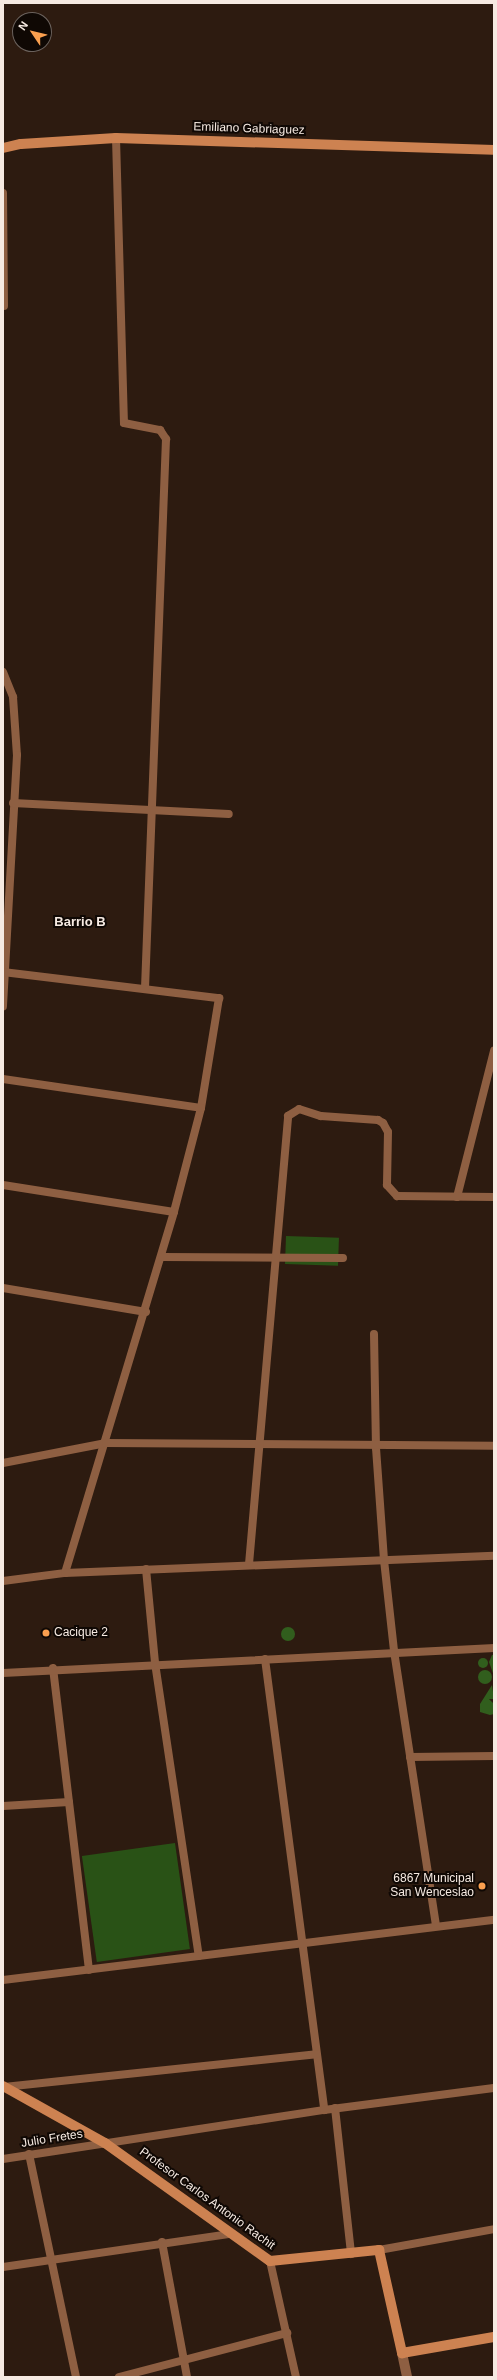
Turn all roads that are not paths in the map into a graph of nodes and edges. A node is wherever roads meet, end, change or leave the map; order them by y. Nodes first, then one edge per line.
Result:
1 (116, 138) junction
2 (3, 148) edge
3 (494, 150) edge
4 (3, 193) edge
5 (4, 306) dead end
6 (3, 672) edge
7 (14, 803) junction
8 (151, 812) junction
9 (229, 814) dead end
10 (4, 973) edge
11 (145, 987) junction
12 (3, 1007) edge
13 (494, 1051) edge
14 (3, 1079) edge
15 (201, 1108) junction
16 (3, 1185) edge
17 (457, 1197) junction
18 (494, 1197) edge
19 (174, 1212) junction
20 (273, 1256) junction
21 (162, 1257) junction
22 (343, 1258) dead end
23 (3, 1288) edge
24 (146, 1312) junction
25 (374, 1334) dead end
26 (258, 1442) junction
27 (106, 1443) junction
28 (494, 1446) edge
29 (376, 1448) junction
30 (3, 1463) edge
31 (494, 1556) edge
32 (384, 1560) junction
33 (249, 1564) junction
34 (146, 1569) junction
35 (65, 1573) junction
36 (3, 1581) edge
37 (494, 1648) edge
38 (394, 1650) junction
39 (265, 1658) junction
40 (155, 1663) junction
41 (53, 1668) junction
42 (3, 1672) edge
43 (494, 1756) edge
44 (410, 1757) junction
45 (69, 1802) junction
46 (3, 1806) edge
47 (494, 1920) edge
48 (436, 1924) junction
49 (302, 1943) junction
50 (199, 1956) junction
51 (89, 1970) junction
52 (3, 1980) edge
53 (316, 2054) junction
54 (3, 2087) edge
55 (494, 2088) edge
56 (335, 2108) junction
57 (324, 2110) junction
58 (105, 2143) junction
59 (29, 2154) junction
60 (3, 2159) edge
61 (494, 2229) edge
62 (229, 2234) junction
63 (162, 2242) junction
64 (380, 2250) junction
65 (351, 2254) junction
66 (53, 2260) junction
67 (270, 2261) junction
68 (3, 2267) edge
69 (287, 2333) junction
70 (494, 2337) edge
71 (402, 2353) junction
72 (182, 2358) junction
73 (76, 2377) edge
74 (119, 2377) edge
75 (186, 2377) edge
76 (296, 2377) edge
77 (407, 2377) edge

1 - 2 main road, Emiliano Gabriaguez
1 - 3 main road, Emiliano Gabriaguez
1 - 8 street
4 - 5 street
6 - 7 street
7 - 8 street
7 - 10 street
8 - 9 street
8 - 11 street
10 - 11 street
10 - 12 street
11 - 15 street
13 - 17 street
14 - 15 street
15 - 19 street
16 - 19 street
17 - 18 street
17 - 20 street
19 - 21 street
20 - 21 street
20 - 22 street
20 - 26 street
21 - 24 street
23 - 24 street
24 - 27 street
25 - 29 street
26 - 27 street
26 - 29 street
26 - 33 street
27 - 30 street
27 - 35 street
28 - 29 street
29 - 32 street
31 - 32 street
32 - 33 street
32 - 38 street
33 - 34 street
34 - 35 street
34 - 40 street
35 - 36 street
37 - 38 street
38 - 39 street
38 - 44 street
39 - 40 street
39 - 49 street
40 - 41 street
40 - 50 street
41 - 42 street
41 - 45 street
43 - 44 street
44 - 48 street
45 - 46 street
45 - 51 street
47 - 48 street
48 - 49 street
49 - 50 street
49 - 53 street
50 - 51 street
51 - 52 street
53 - 54 street
53 - 57 street
54 - 58 main road, Profesor Carlos Antonio Rachit
55 - 56 street, Julio Fretes
56 - 57 street, Julio Fretes
56 - 65 street
57 - 58 street, Julio Fretes
58 - 59 street, Julio Fretes
58 - 62 main road, Profesor Carlos Antonio Rachit
59 - 60 street, Julio Fretes
59 - 66 street
61 - 64 street
62 - 63 street
62 - 67 main road, Profesor Carlos Antonio Rachit
63 - 66 street
63 - 72 street
64 - 65 main road, Profesor Carlos Antonio Rachit
64 - 71 main road
65 - 67 main road, Profesor Carlos Antonio Rachit
66 - 68 street
66 - 73 street
67 - 69 street
69 - 72 street
69 - 76 street
70 - 71 main road
71 - 77 street
72 - 74 street
72 - 75 street

